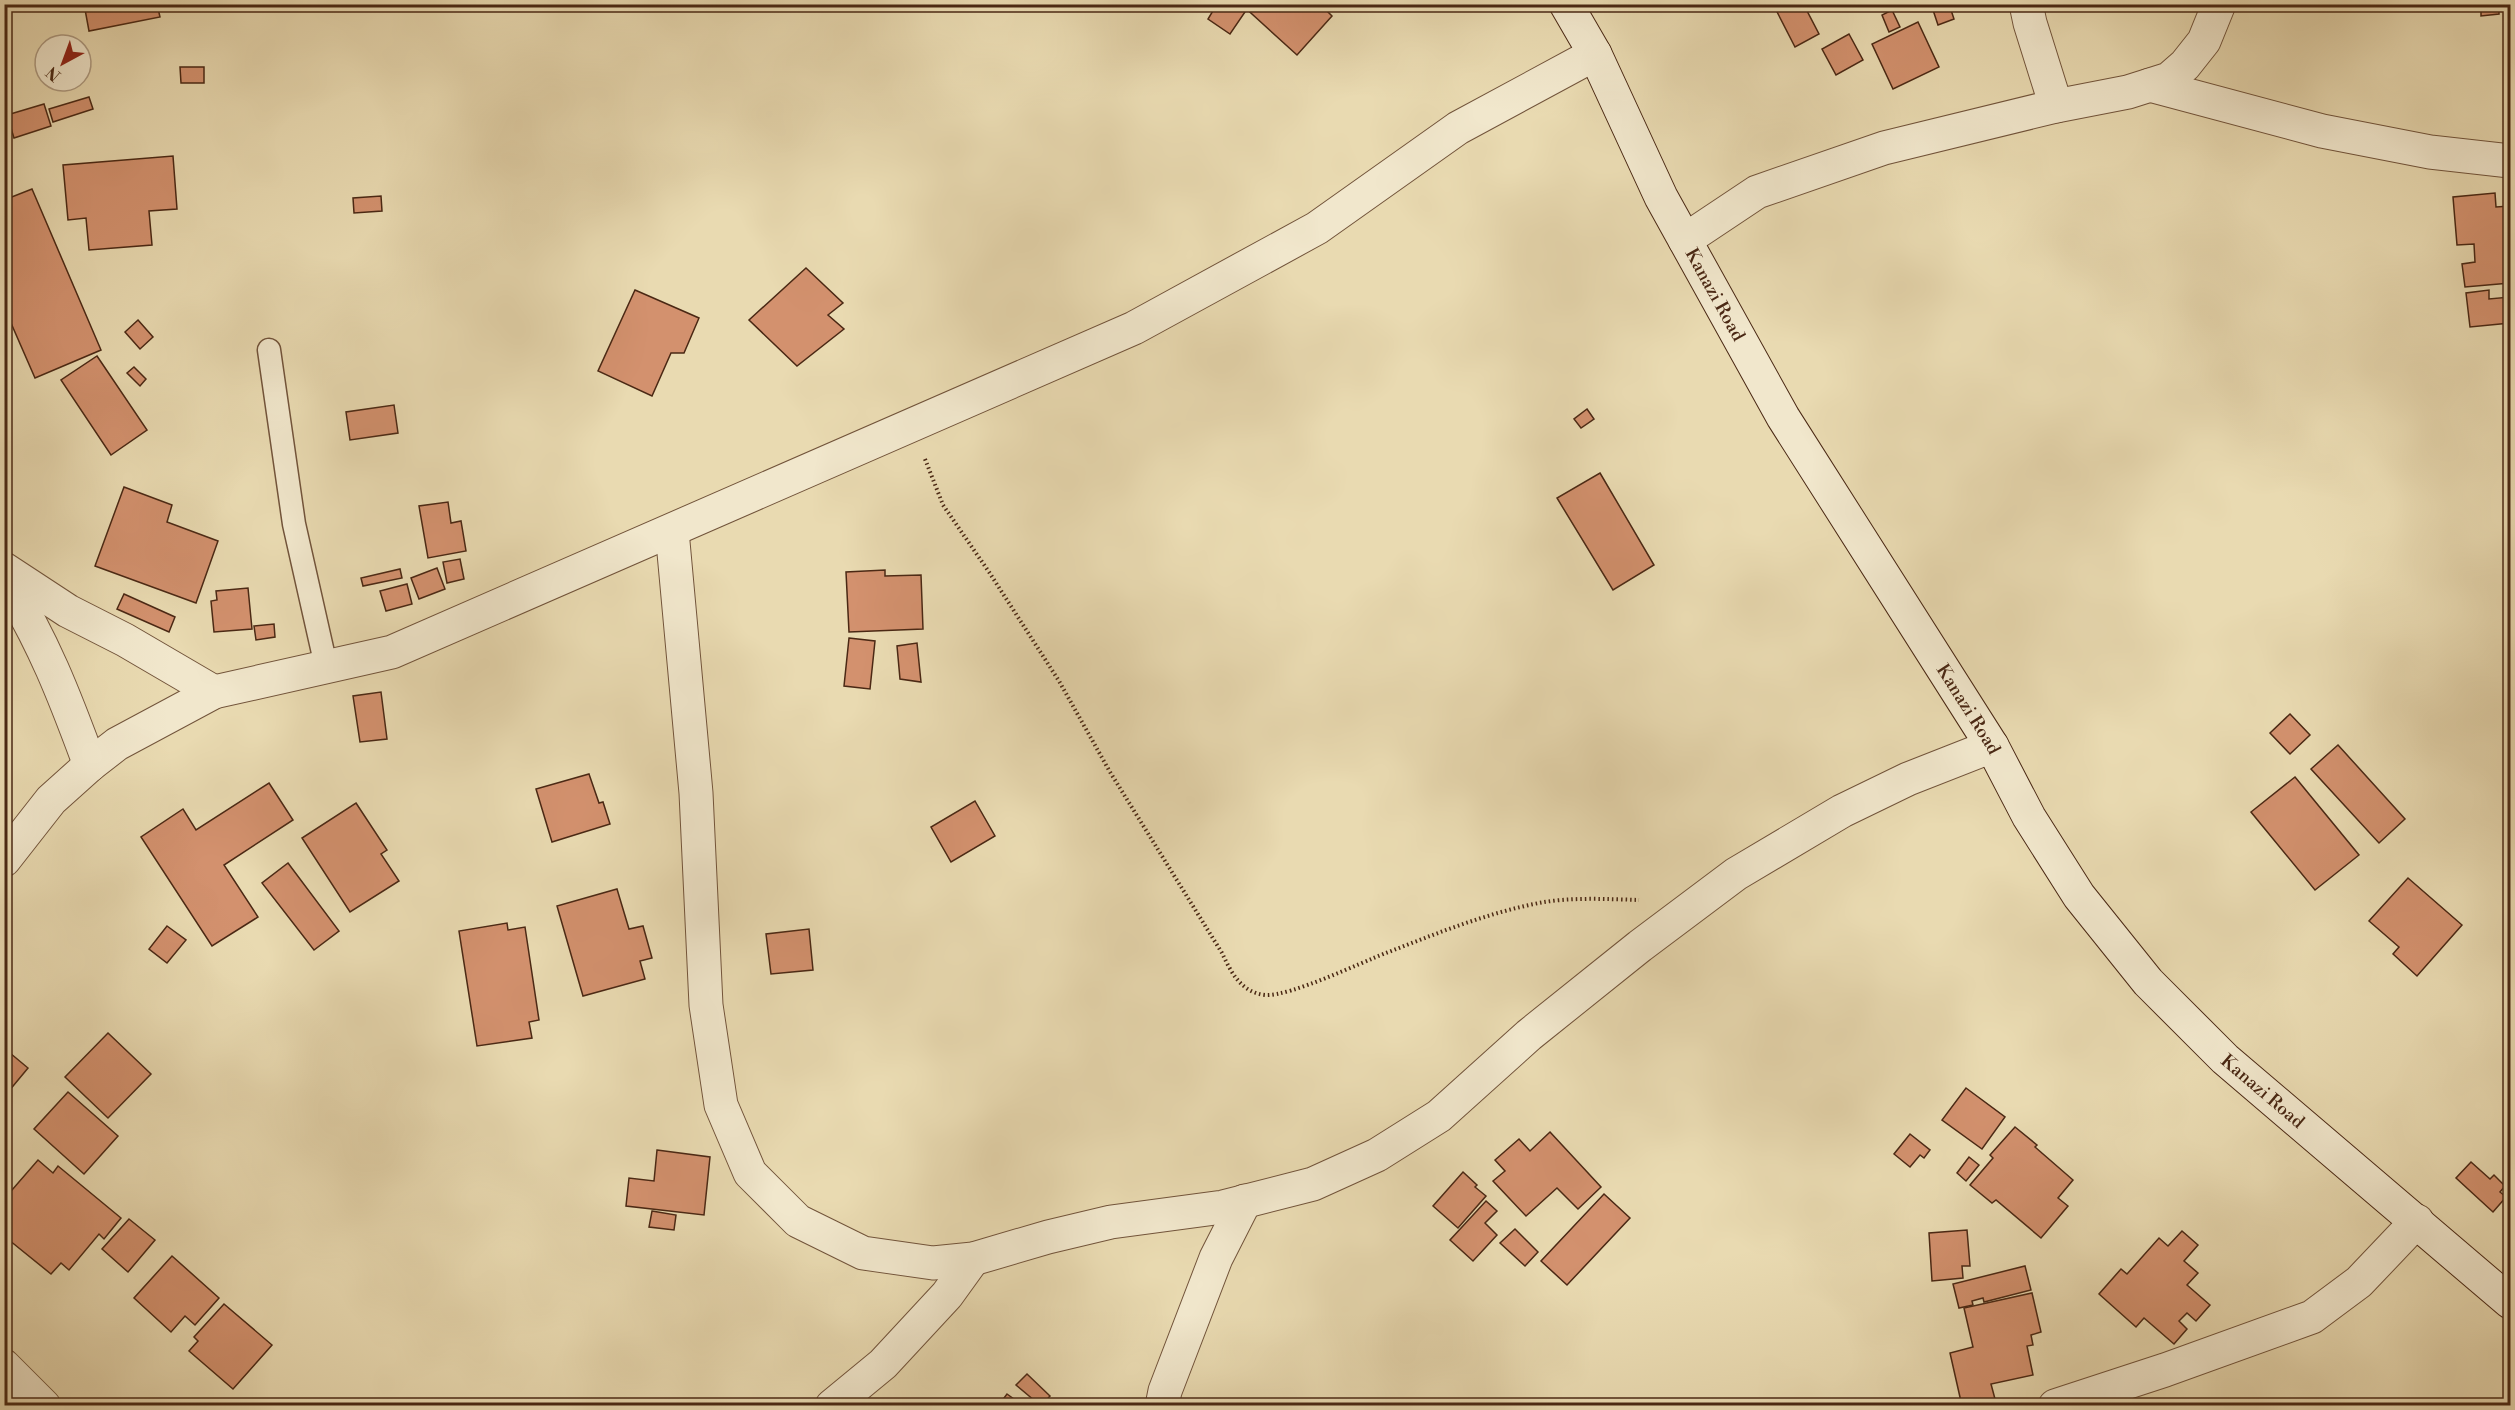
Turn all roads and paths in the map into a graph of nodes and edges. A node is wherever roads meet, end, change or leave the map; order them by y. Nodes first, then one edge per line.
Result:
1 (1566, 4) edge
2 (2026, 4) edge
3 (2219, 4) edge
4 (1595, 54) junction
5 (2150, 85) junction
6 (2056, 106) junction
7 (2511, 161) edge
8 (1685, 240) junction
9 (269, 350) dead end
10 (911, 424) junction
11 (672, 531) junction
12 (4, 569) edge
13 (4, 578) edge
14 (326, 666) junction
15 (214, 692) junction
16 (1992, 746) junction
17 (90, 765) junction
18 (4, 860) edge
19 (1641, 900) dead end
20 (1245, 1201) junction
21 (2417, 1221) junction
22 (974, 1259) junction
23 (2508, 1296) edge
24 (4, 1366) edge
25 (44, 1406) edge
26 (832, 1406) edge
27 (1162, 1406) edge
28 (2055, 1406) edge

1 - 4 street, Kanazi Road
2 - 6 street
3 - 5 street
4 - 8 street, Kanazi Road
4 - 10 street
5 - 6 street
5 - 7 street
6 - 8 street
8 - 16 street, Kanazi Road
9 - 14 lane
10 - 11 street
10 - 19 path
11 - 14 street
11 - 22 street
12 - 15 street
13 - 17 street
14 - 15 street
15 - 17 street
16 - 20 street
16 - 21 street, Kanazi Road
17 - 18 street
20 - 22 street
20 - 27 street
21 - 23 street, Kanazi Road
21 - 28 street
22 - 26 street
24 - 25 street

